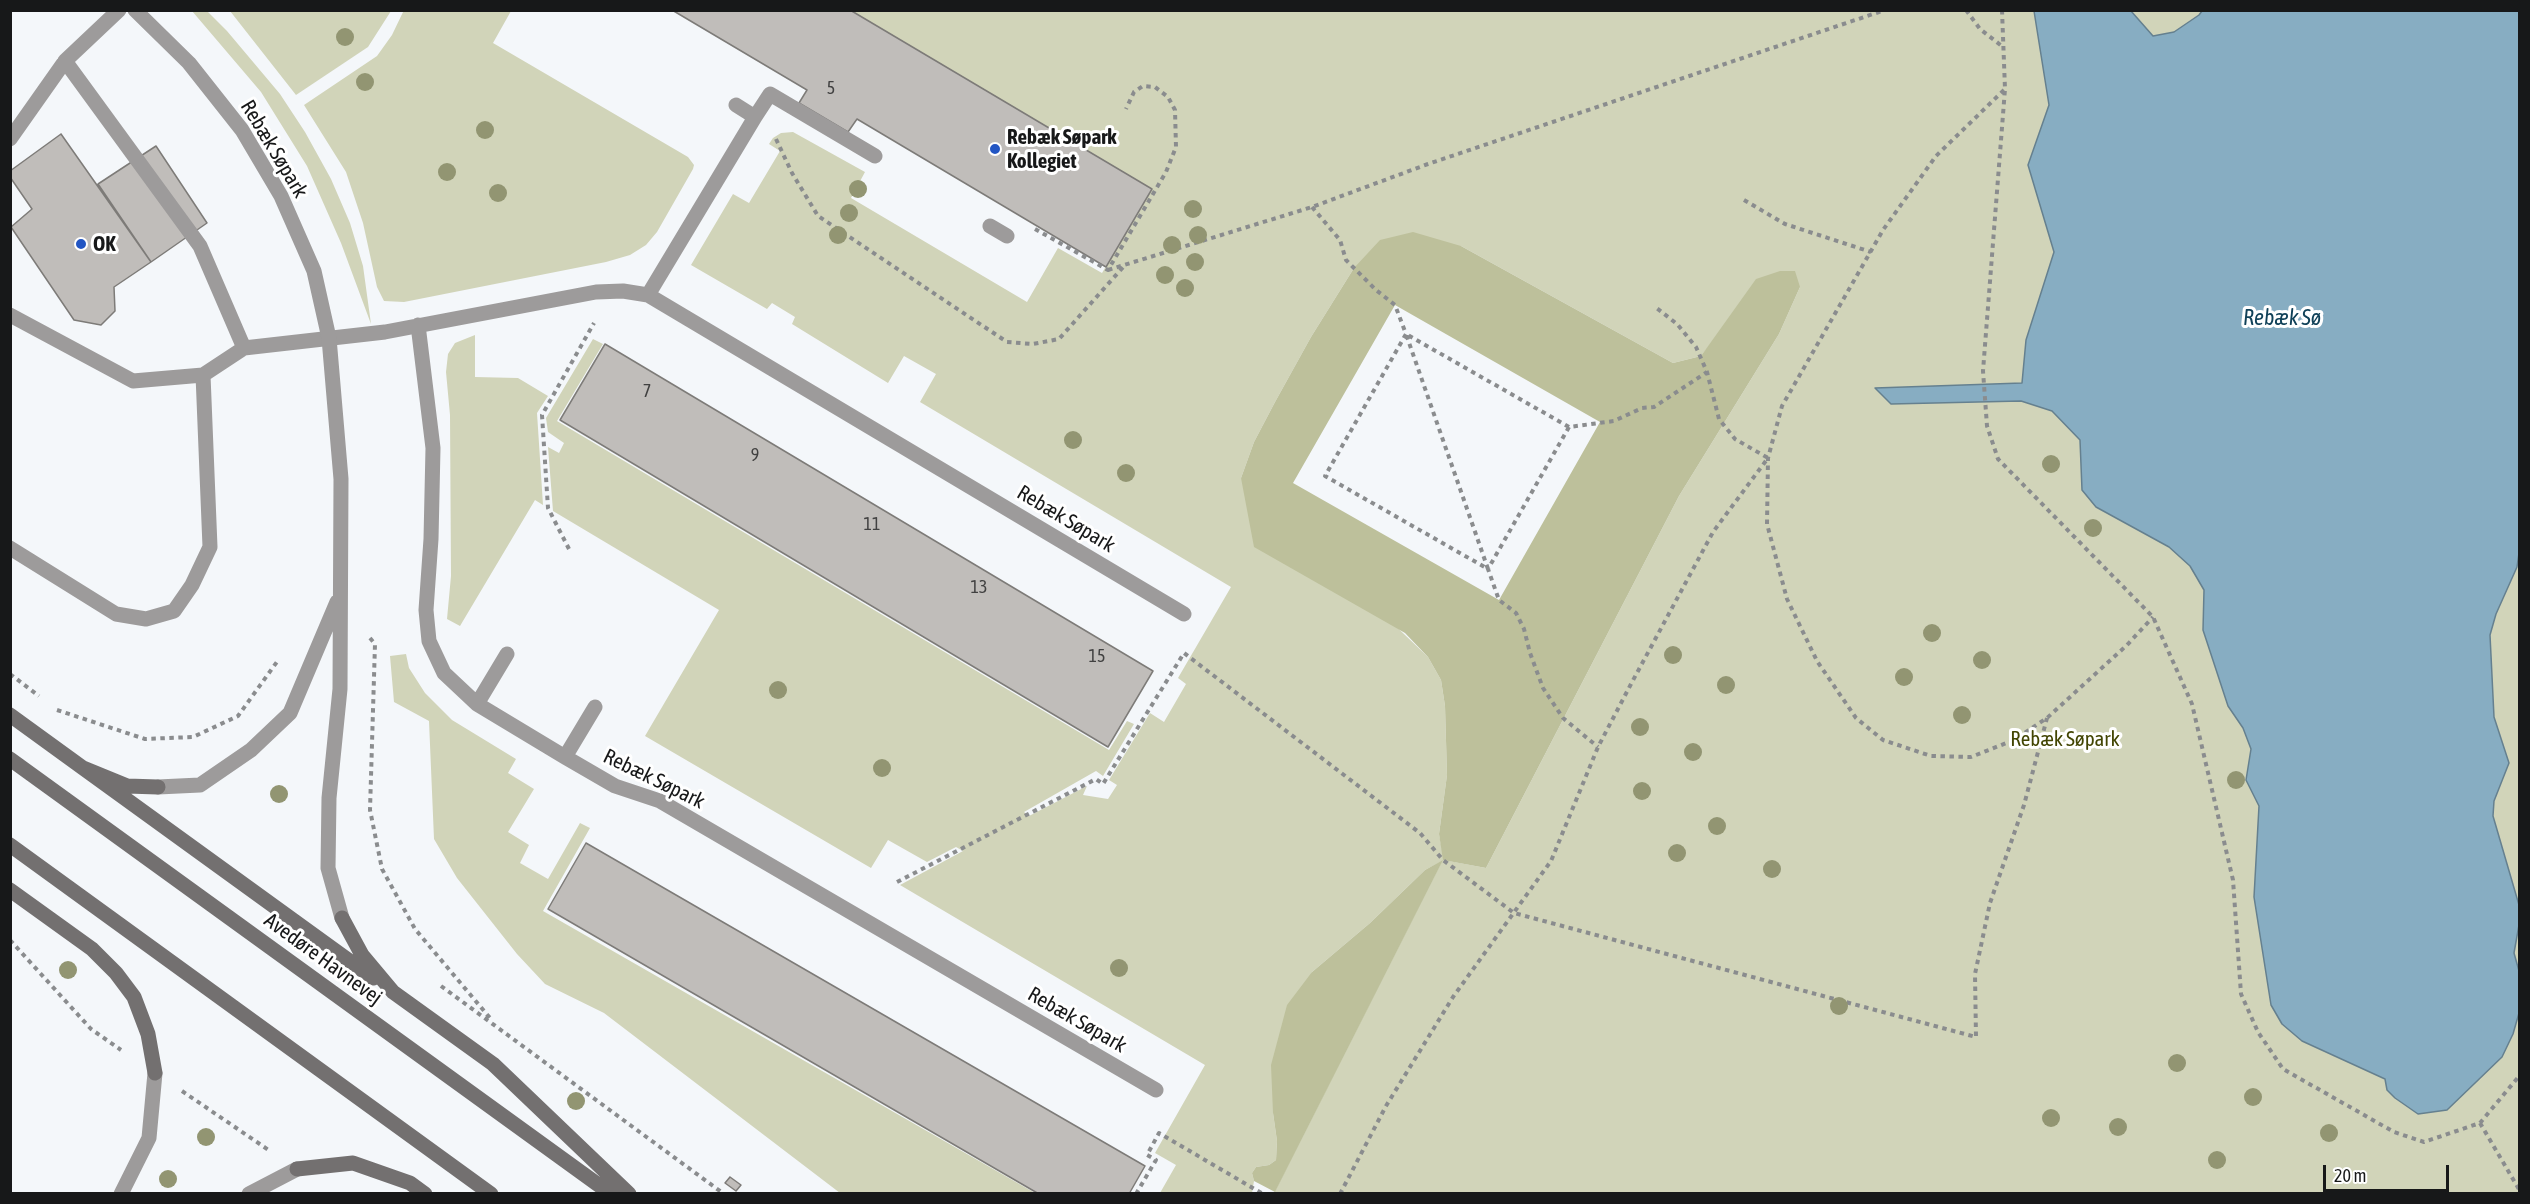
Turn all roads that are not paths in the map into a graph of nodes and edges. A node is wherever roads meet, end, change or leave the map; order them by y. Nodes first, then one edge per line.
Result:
1 (119, 10) edge
2 (135, 10) edge
3 (65, 61) junction
4 (735, 105) dead end
5 (755, 117) junction
6 (10, 139) edge
7 (875, 156) dead end
8 (990, 226) dead end
9 (1007, 236) dead end
10 (648, 295) junction
11 (10, 315) edge
12 (418, 325) junction
13 (328, 338) junction
14 (244, 348) junction
15 (203, 375) junction
16 (10, 548) edge
17 (340, 594) junction
18 (1184, 614) dead end
19 (507, 654) dead end
20 (477, 704) junction
21 (595, 707) dead end
22 (10, 715) edge
23 (565, 757) junction
24 (10, 759) edge
25 (83, 768) junction
26 (10, 846) edge
27 (10, 890) edge
28 (393, 992) junction
29 (1156, 1090) dead end
30 (121, 1194) edge
31 (249, 1194) edge
32 (425, 1194) edge
33 (491, 1194) edge
34 (611, 1194) edge
35 (629, 1194) edge

1 - 3 street
2 - 13 street, Rebæk Søpark
3 - 6 street
3 - 14 street
4 - 5 street
5 - 7 street
5 - 10 street
8 - 9 street
10 - 12 street, Rebæk Søpark
10 - 18 street, Rebæk Søpark
11 - 15 street
12 - 13 street, Rebæk Søpark
12 - 20 street, Rebæk Søpark
13 - 14 street
13 - 17 street, Rebæk Søpark
14 - 15 street
15 - 16 street
17 - 25 street, Rebæk Søpark
17 - 28 street, Rebæk Søpark
19 - 20 street
20 - 23 street, Rebæk Søpark
21 - 23 street
22 - 25 street
23 - 29 street, Rebæk Søpark
24 - 34 street, Avedøre Havnevej
25 - 28 street
26 - 33 street
27 - 30 street
28 - 35 street
31 - 32 street

